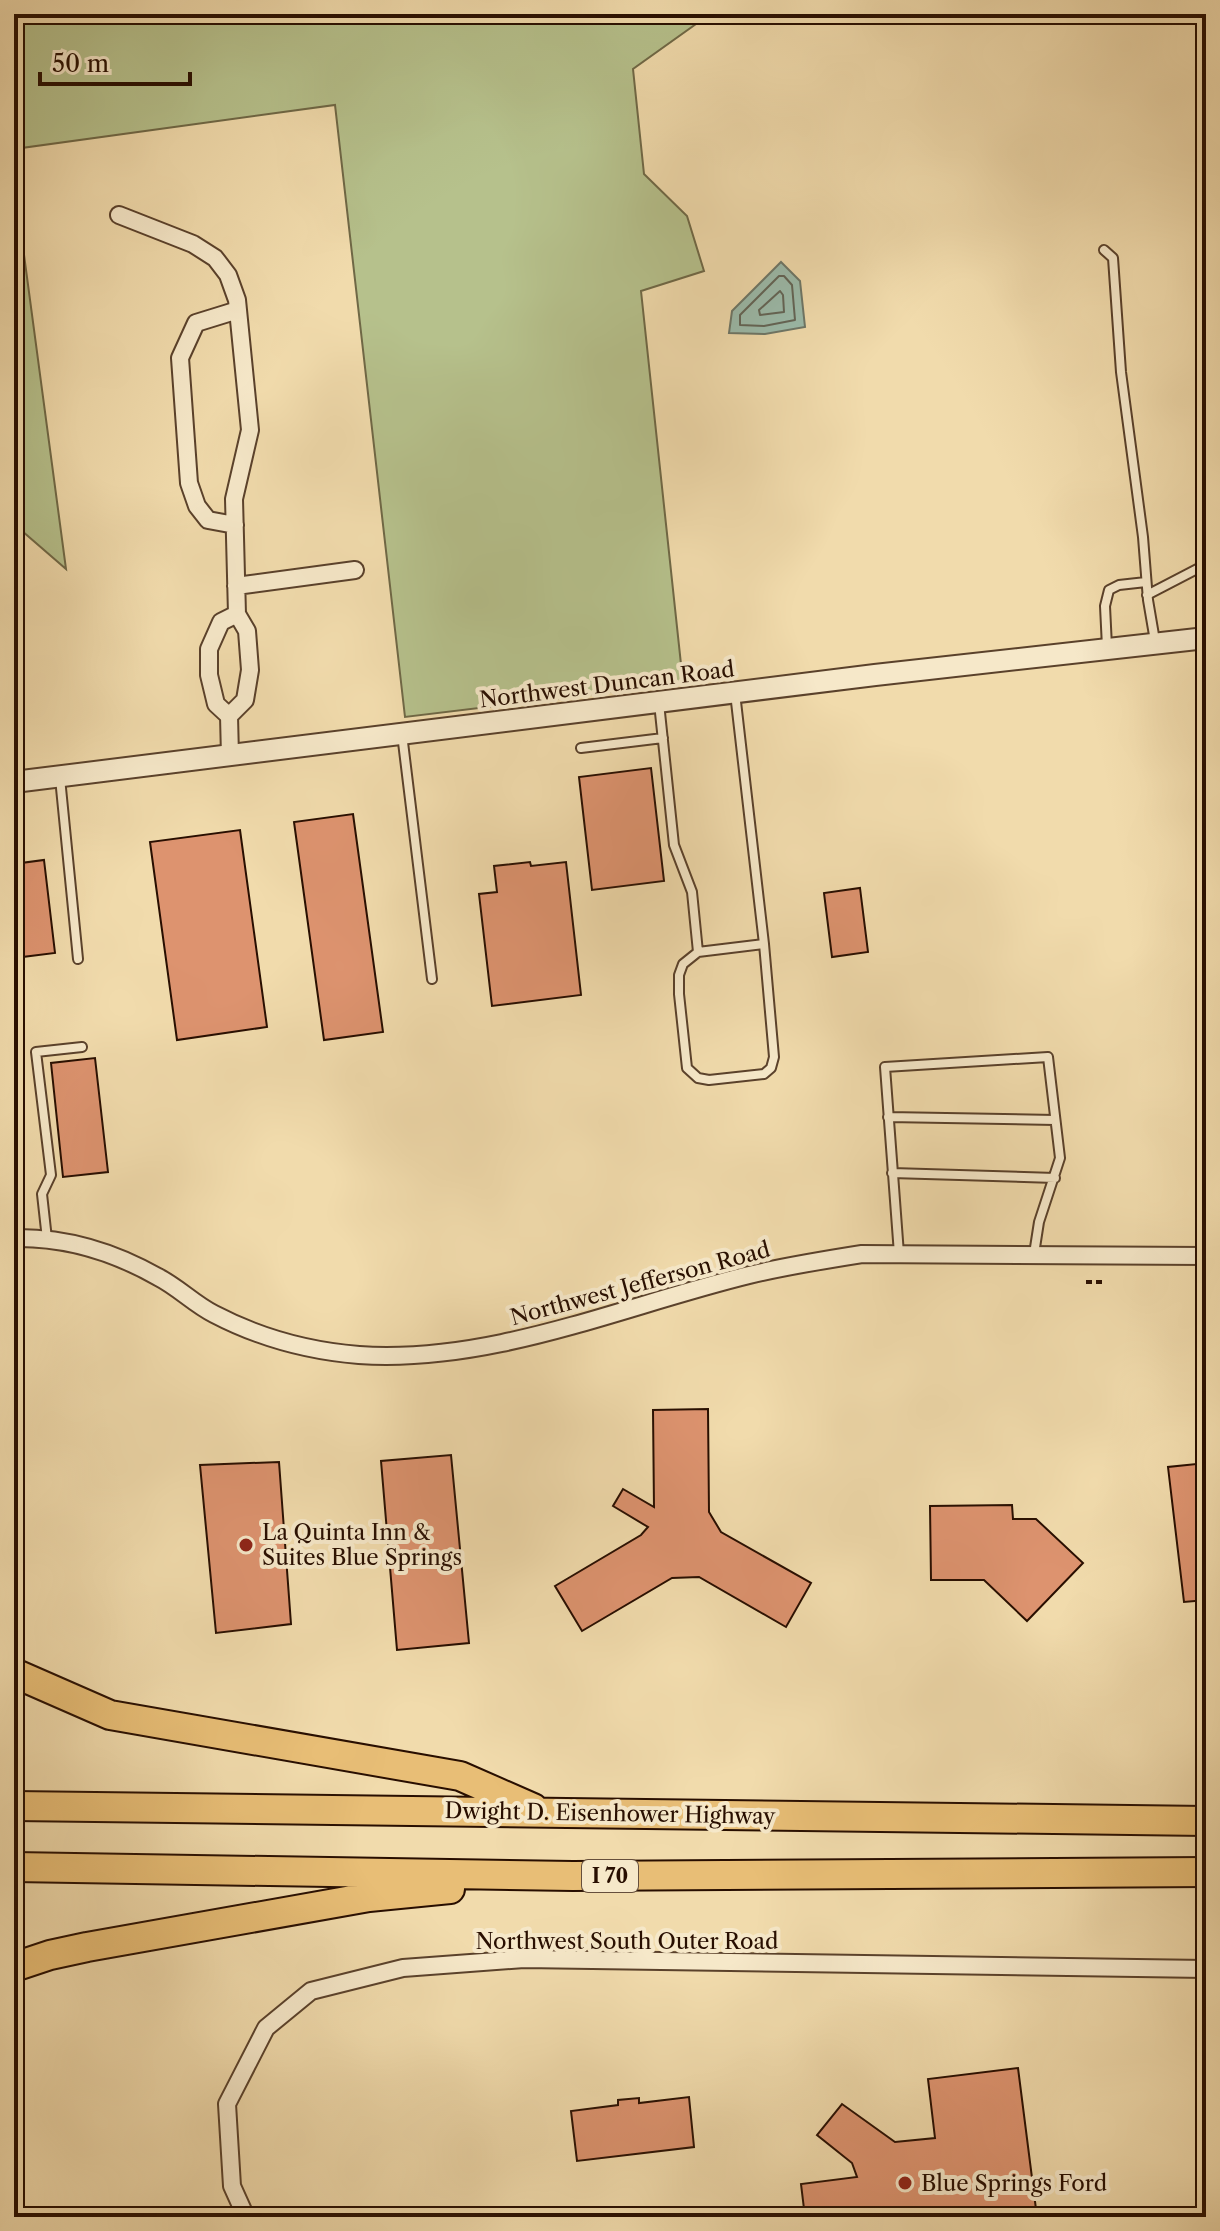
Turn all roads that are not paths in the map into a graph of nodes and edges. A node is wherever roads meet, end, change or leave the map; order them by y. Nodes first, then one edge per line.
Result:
1 (119, 215) dead end
2 (1104, 250) dead end
3 (238, 310) junction
4 (235, 525) junction
5 (1206, 567) edge
6 (355, 570) dead end
7 (1146, 582) junction
8 (236, 586) junction
9 (1147, 595) junction
10 (237, 614) junction
11 (1206, 638) edge
12 (1155, 642) junction
13 (1107, 648) junction
14 (735, 692) junction
15 (659, 702) junction
16 (229, 716) junction
17 (402, 734) junction
18 (663, 738) junction
19 (581, 748) dead end
20 (230, 756) junction
21 (60, 777) junction
22 (14, 782) edge
23 (764, 944) junction
24 (698, 952) junction
25 (78, 959) dead end
26 (432, 979) dead end
27 (82, 1047) dead end
28 (888, 1117) junction
29 (1055, 1120) junction
30 (892, 1173) junction
31 (1055, 1178) junction
32 (14, 1238) edge
33 (47, 1239) junction
34 (899, 1254) junction
35 (1034, 1254) junction
36 (1206, 1256) edge
37 (14, 1673) edge
38 (14, 1806) edge
39 (544, 1813) junction
40 (1206, 1821) edge
41 (14, 1867) edge
42 (1206, 1872) edge
43 (573, 1876) junction
44 (14, 1967) edge
45 (1206, 1969) edge
46 (246, 2217) edge

1 - 3 street
2 - 7 lane
3 - 4 street
3 - 4 street
4 - 8 street
5 - 9 lane
6 - 8 street
7 - 9 lane
7 - 13 lane
8 - 10 street
9 - 12 lane
10 - 16 street
10 - 16 street
11 - 12 street, Northwest Duncan Road
12 - 13 street, Northwest Duncan Road
13 - 14 street, Northwest Duncan Road
14 - 15 street, Northwest Duncan Road
14 - 23 lane
15 - 17 street, Northwest Duncan Road
15 - 18 lane
16 - 20 street
17 - 20 street, Northwest Duncan Road
17 - 26 lane
18 - 19 lane
18 - 24 lane
20 - 21 street, Northwest Duncan Road
21 - 22 street, Northwest Duncan Road
21 - 25 lane
23 - 24 lane
23 - 24 lane
27 - 33 lane
28 - 29 lane
28 - 29 lane
28 - 30 lane
29 - 31 lane
30 - 31 lane
30 - 34 lane
31 - 35 lane
32 - 33 street, Northwest Jefferson Road
33 - 34 street, Northwest Jefferson Road
34 - 35 street, Northwest Jefferson Road
35 - 36 street, Northwest Jefferson Road
37 - 39 highway
38 - 39 highway, Dwight D. Eisenhower Highway
39 - 40 highway, Dwight D. Eisenhower Highway
41 - 43 highway, I 70
42 - 43 highway, I 70
43 - 44 highway
45 - 46 street, Northwest South Outer Road

